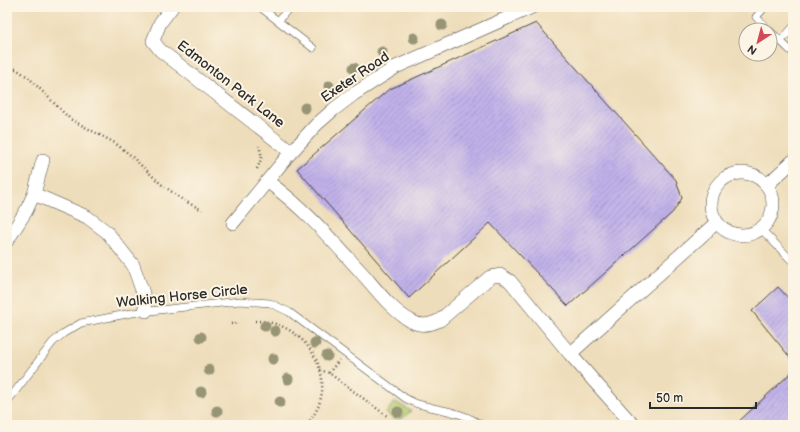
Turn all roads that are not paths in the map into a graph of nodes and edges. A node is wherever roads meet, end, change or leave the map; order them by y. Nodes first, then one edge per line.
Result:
1 (172, 7) edge
2 (260, 7) edge
3 (290, 7) edge
4 (532, 7) edge
5 (765, 7) edge
6 (278, 21) junction
7 (761, 22) edge
8 (793, 27) edge
9 (778, 38) edge
10 (781, 41) junction
11 (313, 48) dead end
12 (793, 53) edge
13 (291, 152) junction
14 (43, 160) dead end
15 (793, 161) edge
16 (267, 181) junction
17 (767, 185) junction
18 (34, 194) junction
19 (717, 222) junction
20 (233, 223) dead end
21 (762, 229) junction
22 (7, 241) edge
23 (793, 262) edge
24 (146, 311) junction
25 (570, 354) junction
26 (7, 402) edge
27 (481, 425) edge
28 (633, 425) edge

1 - 13 street, Edmonton Park Lane
2 - 6 lane
3 - 6 lane
4 - 13 street, Exeter Road
5 - 7 lane
6 - 11 lane
8 - 10 lane
9 - 10 lane
10 - 12 lane
13 - 16 street, Exeter Road
14 - 18 street
15 - 17 street
16 - 20 street, Exeter Road
16 - 25 street
17 - 19 street
17 - 21 street
18 - 22 street
18 - 24 street
19 - 21 street
19 - 25 street
21 - 23 lane
24 - 26 lane, Walking Horse Circle
24 - 27 lane, Walking Horse Circle
25 - 28 street

